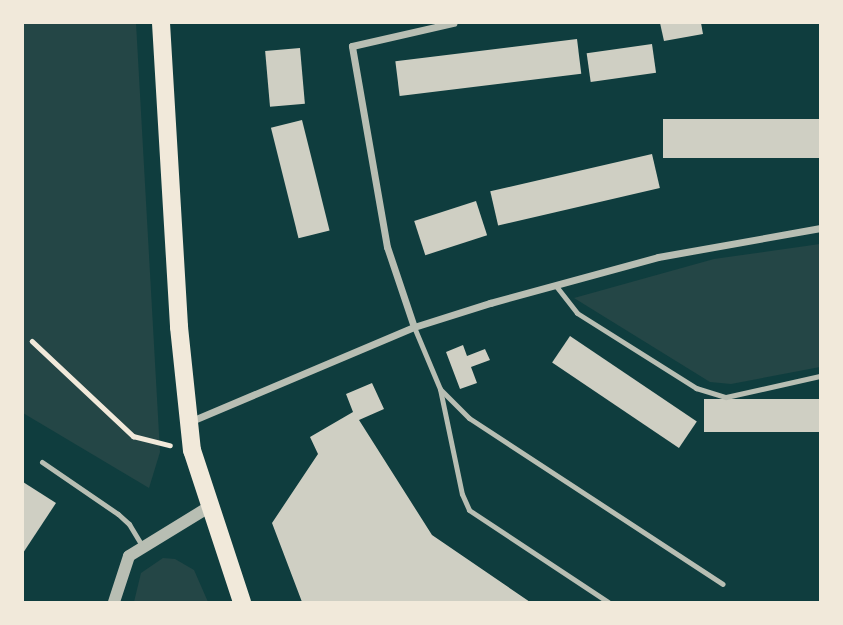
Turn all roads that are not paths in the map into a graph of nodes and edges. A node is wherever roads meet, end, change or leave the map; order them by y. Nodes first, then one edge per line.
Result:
1 (161, 23) edge
2 (453, 23) edge
3 (820, 228) edge
4 (556, 286) junction
5 (414, 327) junction
6 (820, 376) edge
7 (440, 390) junction
8 (189, 423) junction
9 (42, 462) dead end
10 (209, 507) junction
11 (142, 547) junction
12 (723, 584) dead end
13 (114, 602) edge
14 (242, 602) edge
15 (608, 602) edge

1 - 8 main road
2 - 5 street
3 - 4 street
4 - 5 street
4 - 6 lane
5 - 7 lane
5 - 8 street
7 - 12 lane
7 - 15 lane
8 - 10 main road
9 - 11 lane
10 - 11 street
10 - 14 main road
11 - 13 street

